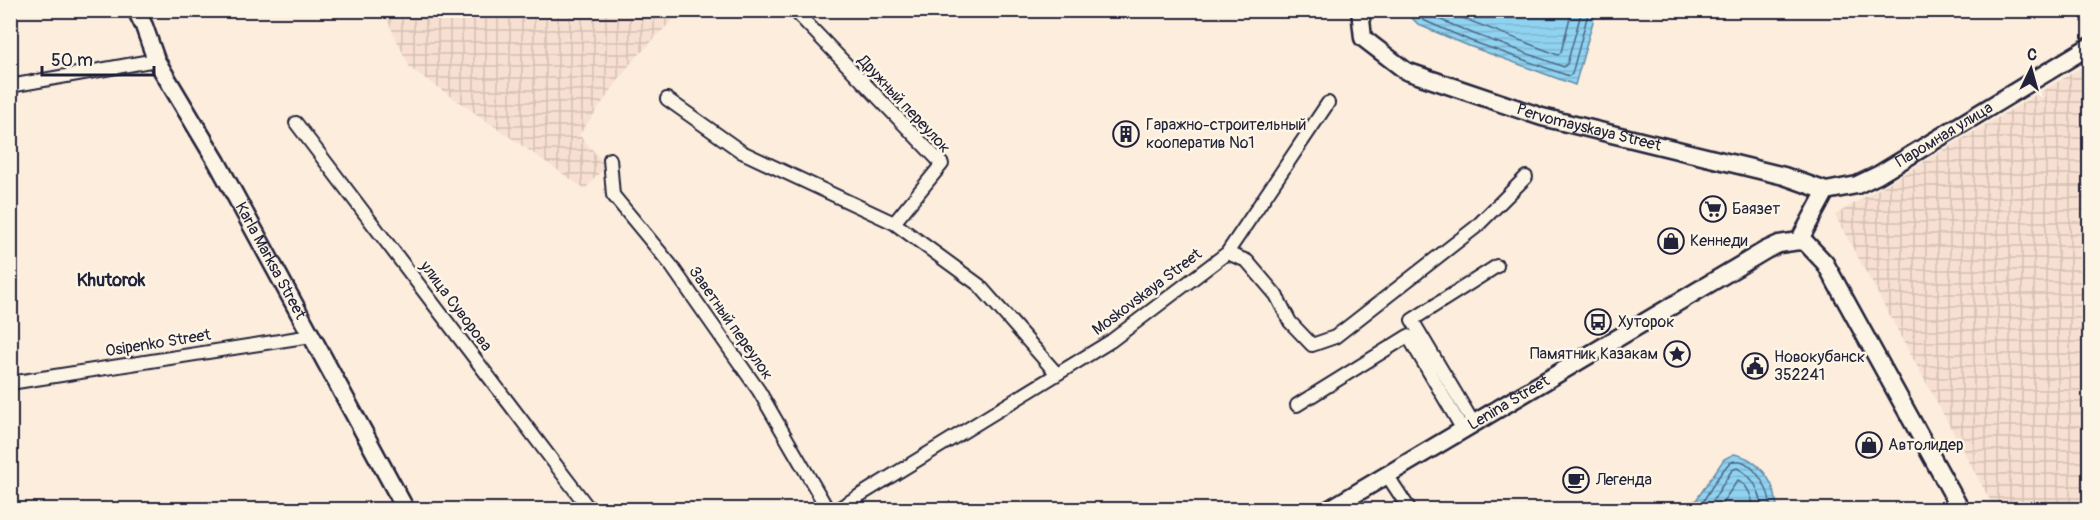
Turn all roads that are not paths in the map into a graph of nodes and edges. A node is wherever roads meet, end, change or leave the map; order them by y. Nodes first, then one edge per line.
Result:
1 (136, 10) edge
2 (794, 10) edge
3 (1360, 10) edge
4 (2090, 46) edge
5 (156, 60) junction
6 (10, 86) edge
7 (667, 99) dead end
8 (1328, 103) dead end
9 (296, 123) dead end
10 (610, 159) dead end
11 (1526, 177) dead end
12 (1826, 191) junction
13 (894, 223) junction
14 (1799, 241) junction
15 (1227, 253) junction
16 (1497, 266) dead end
17 (311, 336) junction
18 (1057, 374) junction
19 (10, 383) edge
20 (1297, 405) dead end
21 (1468, 427) junction
22 (1387, 475) junction
23 (406, 510) edge
24 (590, 510) edge
25 (828, 510) edge
26 (836, 510) edge
27 (1329, 510) edge
28 (1410, 510) edge
29 (1961, 510) edge

1 - 5 main road, Karla Marksa Street
2 - 13 street, Дружный переулок
3 - 12 main road, Pervomayskaya Street
4 - 12 main road, Паромная улица
5 - 6 street
5 - 17 main road, Karla Marksa Street
7 - 13 street
8 - 15 street
9 - 24 street, улица Суворова
10 - 25 street, Заветный переулок
11 - 15 street, Moskovskaya Street
12 - 14 main road
13 - 18 street
14 - 21 main road, Lenina Street
14 - 29 main road
15 - 18 street, Moskovskaya Street
16 - 21 street
17 - 19 street, Osipenko Street
17 - 23 main road, Karla Marksa Street
18 - 26 street, Moskovskaya Street
20 - 21 street
21 - 22 main road, Lenina Street
22 - 27 main road, Lenina Street
22 - 28 street

